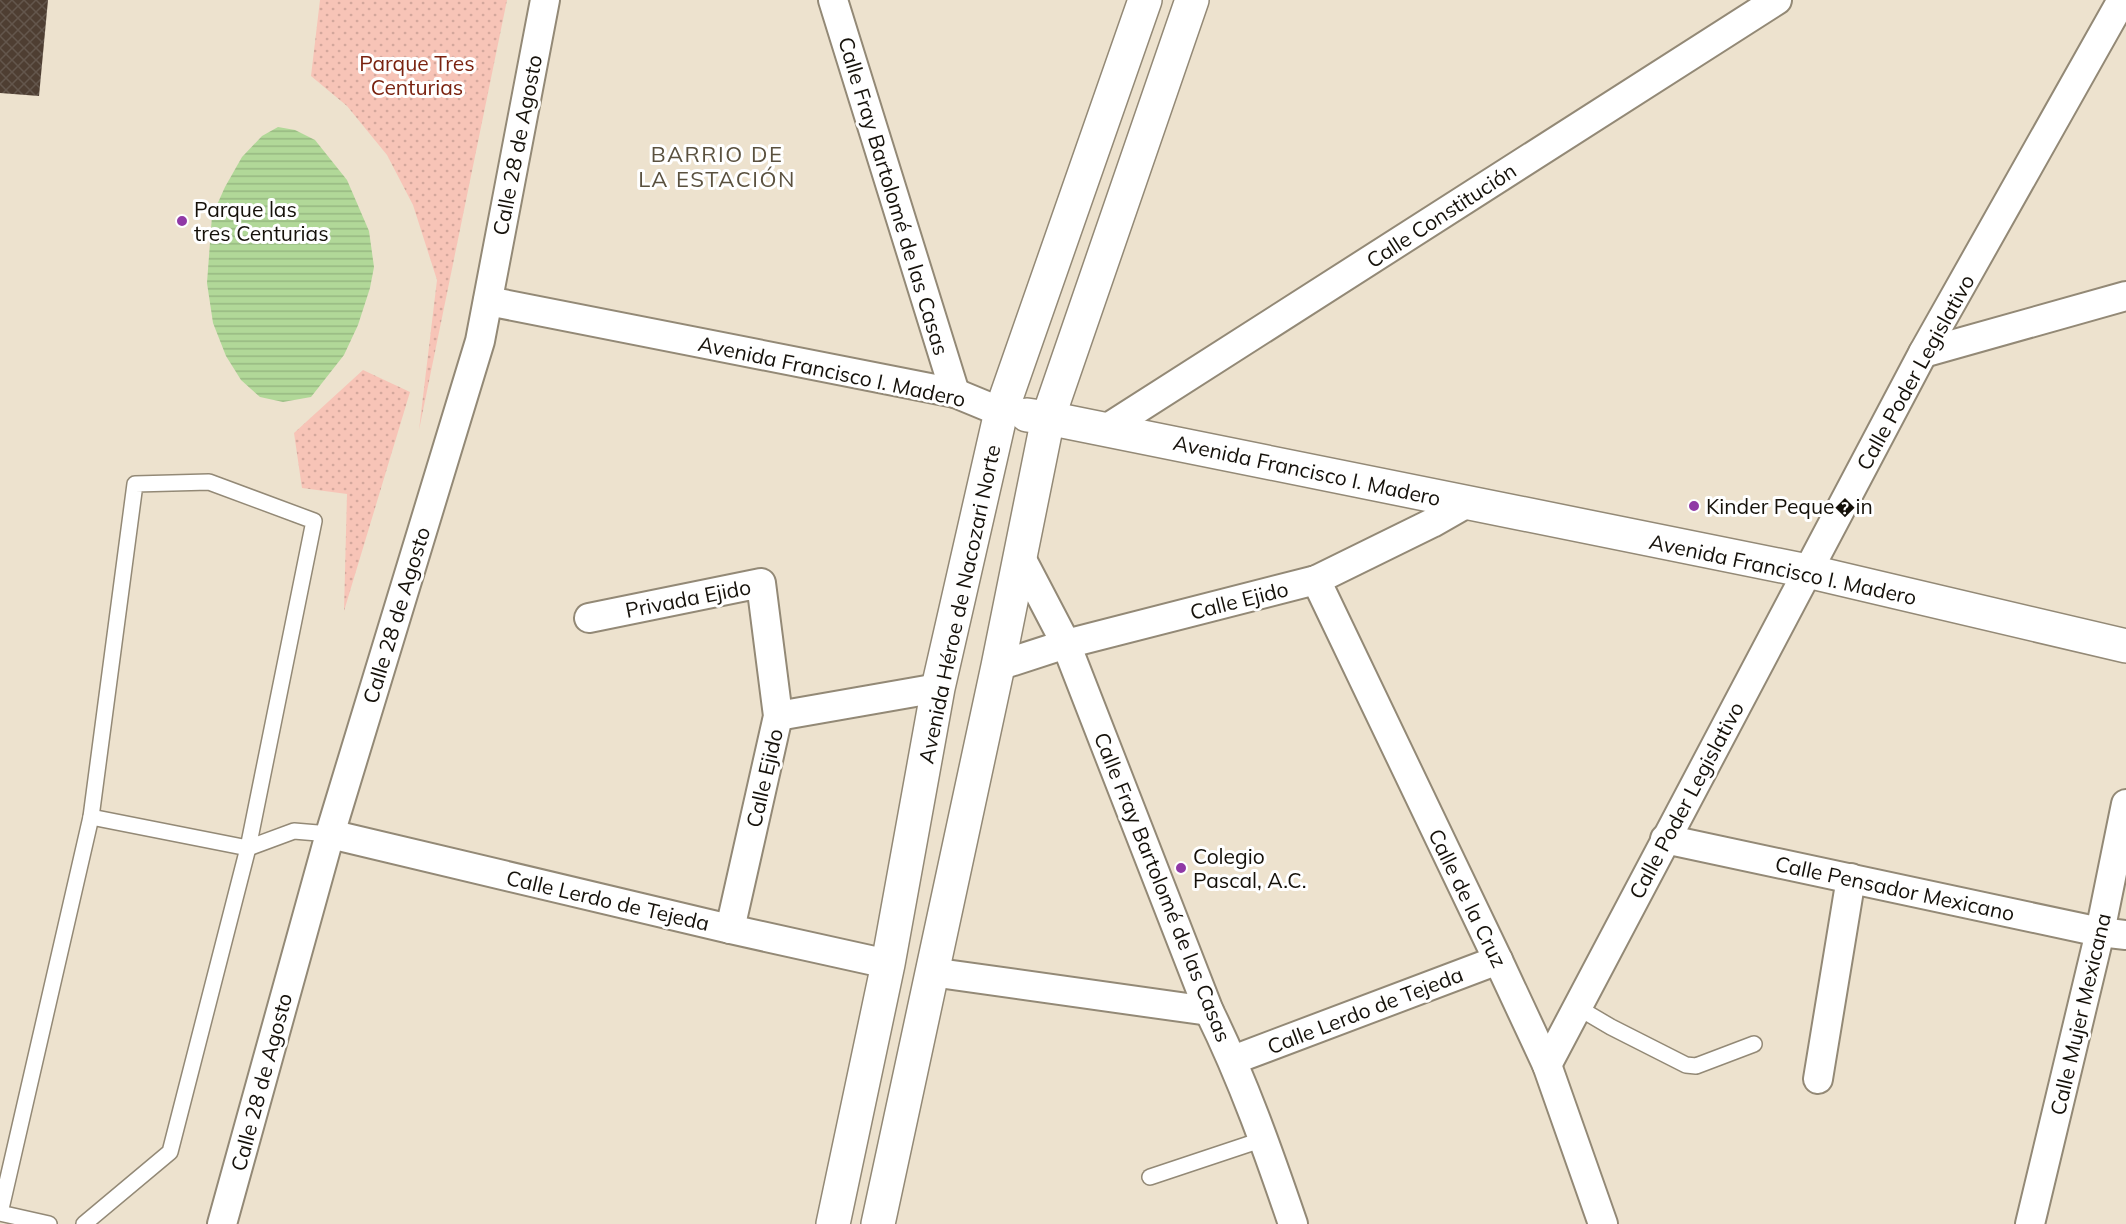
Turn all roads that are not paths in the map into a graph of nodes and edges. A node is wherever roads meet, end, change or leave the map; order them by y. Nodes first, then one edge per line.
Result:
1 (544, 0) edge
2 (833, 0) edge
3 (1145, 0) edge
4 (1192, 0) edge
5 (1777, 0) edge
6 (2122, 0) edge
7 (2125, 292) edge
8 (488, 302) junction
9 (1923, 353) junction
10 (955, 393) junction
11 (1001, 412) junction
12 (1048, 418) junction
13 (1106, 429) junction
14 (1467, 503) junction
15 (1020, 556) junction
16 (1807, 571) junction
17 (1316, 580) junction
18 (589, 618) dead end
19 (1066, 644) junction
20 (2126, 646) edge
21 (998, 666) junction
22 (938, 688) junction
23 (778, 716) junction
24 (2126, 804) edge
25 (91, 817) junction
26 (330, 834) junction
27 (1665, 839) junction
28 (248, 848) junction
29 (1851, 878) junction
30 (730, 929) junction
31 (2113, 934) edge
32 (1498, 960) junction
33 (888, 964) junction
34 (931, 972) junction
35 (1577, 1007) junction
36 (1209, 1011) junction
37 (1754, 1044) dead end
38 (1233, 1060) junction
39 (1546, 1065) junction
40 (1818, 1079) dead end
41 (1264, 1139) junction
42 (1150, 1178) dead end
43 (49, 1224) edge
44 (84, 1224) edge
45 (222, 1224) edge
46 (833, 1224) edge
47 (879, 1224) edge
48 (1293, 1224) edge
49 (1603, 1224) edge
50 (2030, 1224) edge

1 - 8 street, Calle 28 de Agosto
2 - 10 street, Calle Fray Bartolomé de las Casas
3 - 11 main road, Avenida Héroe de Nacozari Norte
4 - 12 main road
5 - 13 street, Calle Constitución
6 - 9 street, Calle Poder Legislativo
7 - 9 street
8 - 10 street, Avenida Francisco I. Madero
8 - 26 street, Calle 28 de Agosto
9 - 16 street, Calle Poder Legislativo
10 - 11 street, Avenida Francisco I. Madero
11 - 12 main road, Avenida Francisco I. Madero
11 - 22 main road, Avenida Héroe de Nacozari Norte
12 - 13 main road, Avenida Francisco I. Madero
12 - 15 main road
13 - 14 main road, Avenida Francisco I. Madero
14 - 16 main road, Avenida Francisco I. Madero
14 - 17 street, Calle Ejido
15 - 19 street, Calle Fray Bartolomé de las Casas
15 - 21 main road
16 - 20 main road, Avenida Francisco I. Madero
16 - 27 street, Calle Poder Legislativo
17 - 19 street, Calle Ejido
17 - 32 street, Calle de la Cruz
18 - 23 street, Privada Ejido
19 - 21 street, Calle Ejido
19 - 36 street, Calle Fray Bartolomé de las Casas
21 - 34 main road
22 - 23 street, Calle Ejido
22 - 33 main road, Avenida Héroe de Nacozari Norte
23 - 30 street, Calle Ejido
24 - 31 street, Calle Mujer Mexicana
25 - 28 lane
25 - 28 lane
25 - 43 lane
26 - 28 lane
26 - 30 street, Calle Lerdo de Tejeda
26 - 45 street, Calle 28 de Agosto
27 - 29 street, Calle Pensador Mexicano
27 - 35 street, Calle Poder Legislativo
28 - 44 lane
29 - 31 street, Calle Pensador Mexicano
29 - 40 street
30 - 33 street, Calle Lerdo de Tejeda
31 - 50 street, Calle Mujer Mexicana
32 - 38 street, Calle Lerdo de Tejeda
32 - 39 street, Calle de la Cruz
33 - 46 main road, Avenida Héroe de Nacozari Norte
34 - 36 street
34 - 47 main road
35 - 37 lane
35 - 39 street, Calle Poder Legislativo
36 - 38 street, Calle Fray Bartolomé de las Casas
38 - 41 street, Calle Fray Bartolomé de las Casas
39 - 49 street, Calle de la Cruz
41 - 42 lane
41 - 48 street, Calle Fray Bartolomé de las Casas

